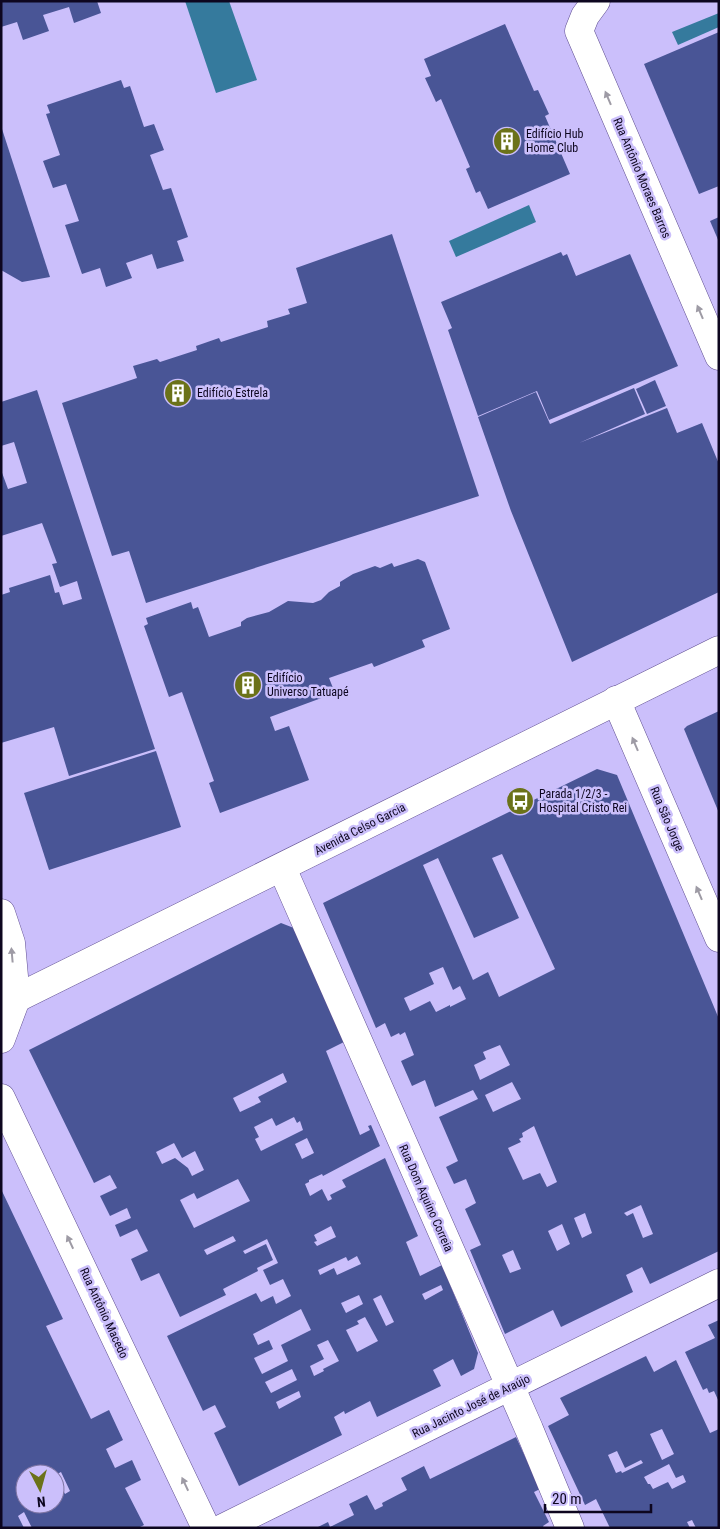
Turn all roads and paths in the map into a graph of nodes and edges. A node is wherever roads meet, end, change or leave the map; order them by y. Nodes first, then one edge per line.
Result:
1 (596, 1) edge
2 (719, 356) edge
3 (719, 650) edge
4 (616, 700) junction
5 (282, 868) junction
6 (1, 913) edge
7 (719, 938) edge
8 (9, 1002) edge
9 (1, 1039) edge
10 (1, 1098) edge
11 (719, 1283) edge
12 (510, 1387) junction
13 (206, 1528) edge
14 (223, 1528) edge
15 (570, 1528) edge

2 -> 1 street, Rua Antônio Moraes Barros
3 - 4 street, Avenida Celso Garcia
4 - 5 street, Avenida Celso Garcia
7 -> 4 street, Rua São Jorge
5 - 8 street, Avenida Celso Garcia
5 - 12 street, Rua Dom Aquino Correia
8 -> 6 street
8 - 9 street
13 -> 10 street, Rua Antônio Macedo
11 - 12 street, Rua Jacinto José de Araújo
12 - 14 street, Rua Jacinto José de Araújo
12 - 15 street, Rua Dom Aquino Correia

